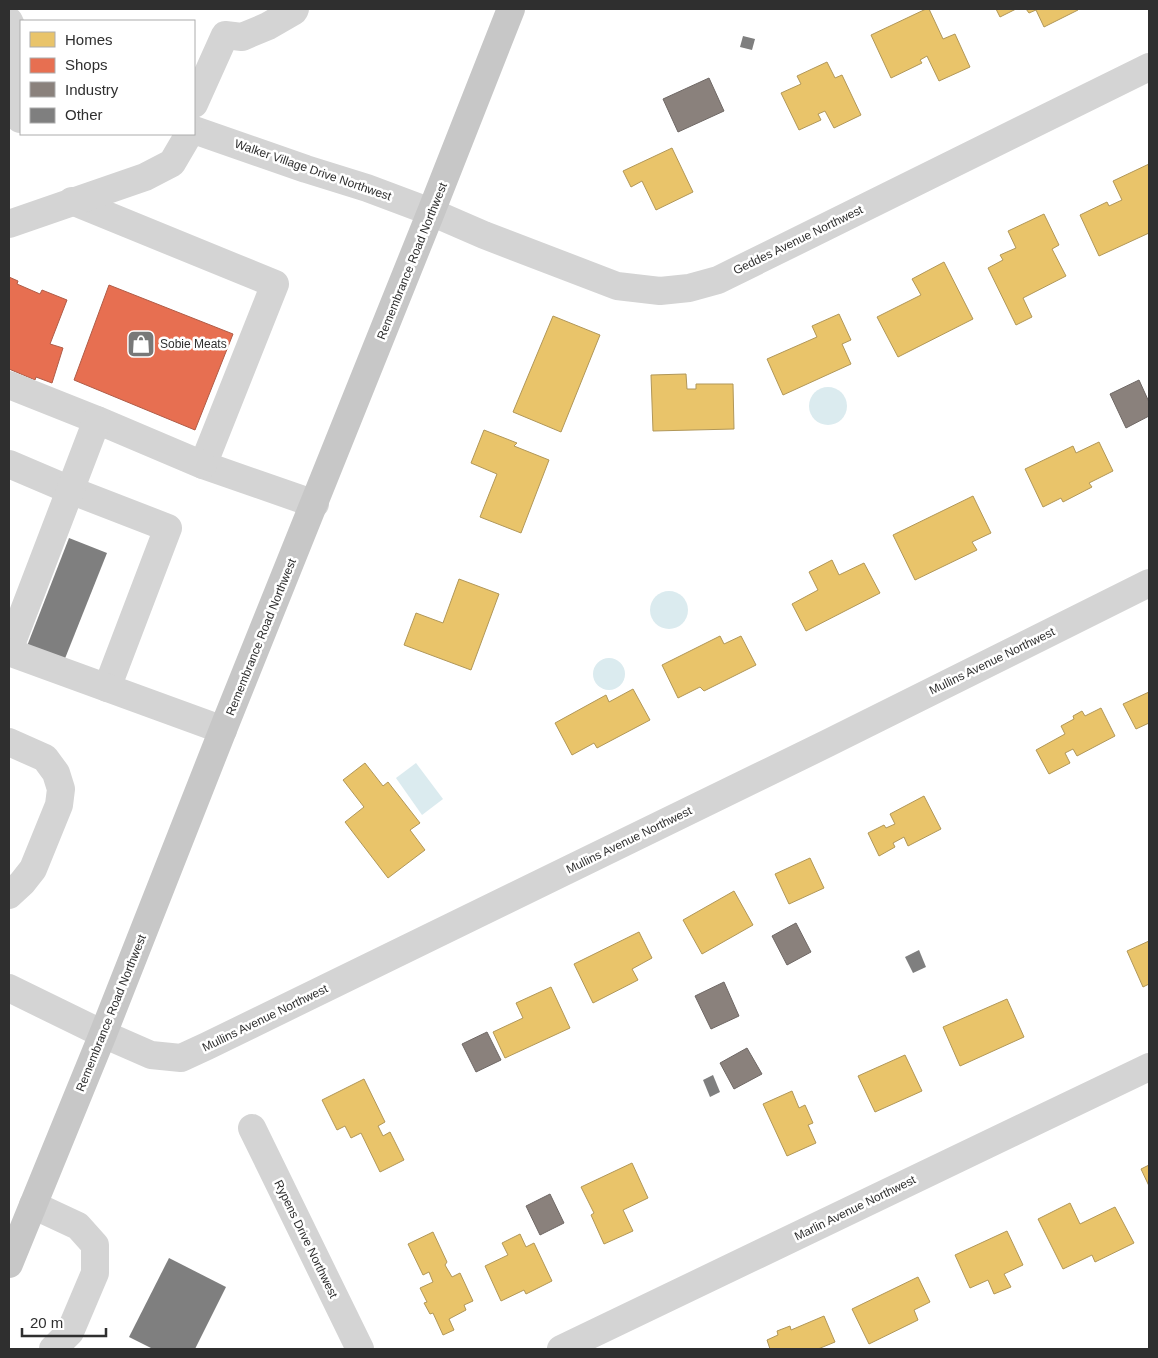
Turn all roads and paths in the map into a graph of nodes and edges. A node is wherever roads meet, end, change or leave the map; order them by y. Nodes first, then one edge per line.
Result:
1 (295, 9) edge
2 (511, 9) edge
3 (9, 21) edge
4 (1149, 67) edge
5 (195, 102) edge
6 (17, 120) edge
7 (195, 130) edge
8 (188, 135) edge
9 (72, 202) junction
10 (431, 212) junction
11 (9, 224) edge
12 (9, 385) edge
13 (96, 420) junction
14 (9, 464) edge
15 (203, 466) junction
16 (70, 490) junction
17 (315, 504) junction
18 (1149, 583) edge
19 (9, 651) edge
20 (108, 688) junction
21 (224, 730) junction
22 (9, 742) edge
23 (9, 895) edge
24 (9, 988) edge
25 (103, 1034) junction
26 (1149, 1067) edge
27 (252, 1128) dead end
28 (33, 1205) junction
29 (9, 1264) edge
30 (53, 1349) edge
31 (360, 1349) edge
32 (561, 1349) edge

1 - 5 street
2 - 10 main road, Remembrance Road Northwest
3 - 6 street
4 - 10 street, Geddes Avenue Northwest
7 - 10 street, Walker Village Drive Northwest
8 - 9 street
9 - 11 street
9 - 15 street
10 - 17 main road, Remembrance Road Northwest
12 - 13 street
13 - 15 street
13 - 16 street
14 - 16 street
15 - 17 street
16 - 19 street
16 - 20 street
17 - 21 main road, Remembrance Road Northwest
18 - 25 street, Mullins Avenue Northwest
19 - 20 street
20 - 21 street
21 - 25 main road, Remembrance Road Northwest
22 - 23 street
24 - 25 street
25 - 28 main road, Remembrance Road Northwest
26 - 32 street, Marlin Avenue Northwest
27 - 31 street, Rypens Drive Northwest
28 - 29 main road, Remembrance Road Northwest
28 - 30 street

